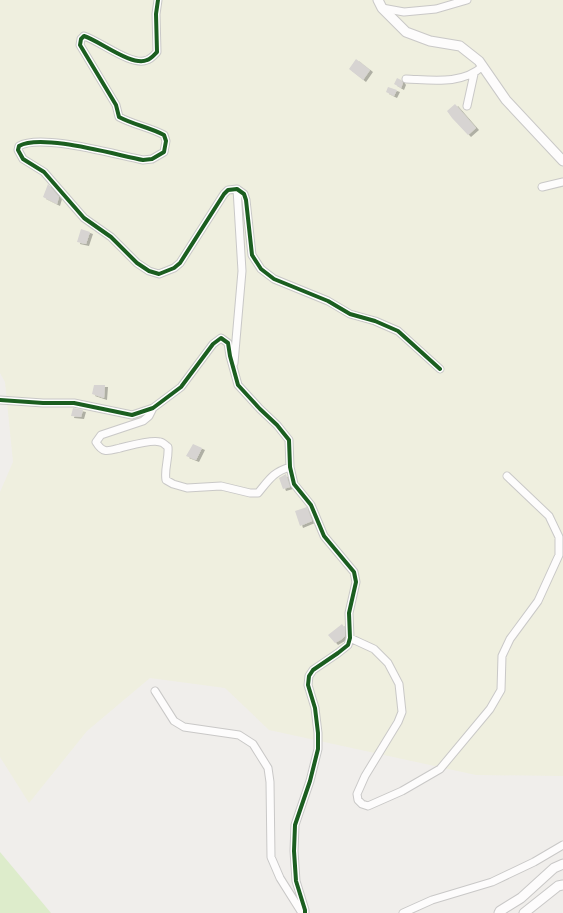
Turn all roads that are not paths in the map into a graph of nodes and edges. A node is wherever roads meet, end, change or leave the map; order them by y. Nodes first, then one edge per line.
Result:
1 (158, 0) edge
2 (467, 0) edge
3 (380, 4) edge
4 (483, 66) junction
5 (474, 74) junction
6 (406, 79) dead end
7 (466, 106) dead end
8 (563, 161) edge
9 (563, 182) edge
10 (542, 187) dead end
11 (237, 189) junction
12 (233, 369) junction
13 (440, 369) dead end
14 (0, 400) edge
15 (153, 408) junction
16 (290, 467) junction
17 (507, 476) dead end
18 (350, 638) junction
19 (155, 691) dead end
20 (563, 845) edge
21 (563, 864) edge
22 (563, 885) edge
23 (304, 913) edge
24 (403, 913) edge
25 (499, 913) edge
26 (524, 913) edge

1 - 11 street
2 - 3 street
3 - 4 street
4 - 5 street
4 - 8 street
5 - 6 street
5 - 7 street
9 - 10 street
11 - 12 street
11 - 13 street
12 - 15 street
12 - 16 street
14 - 15 street
15 - 16 street
16 - 18 street
17 - 18 street
18 - 23 street
19 - 23 street
20 - 24 street
21 - 25 street
22 - 26 street

